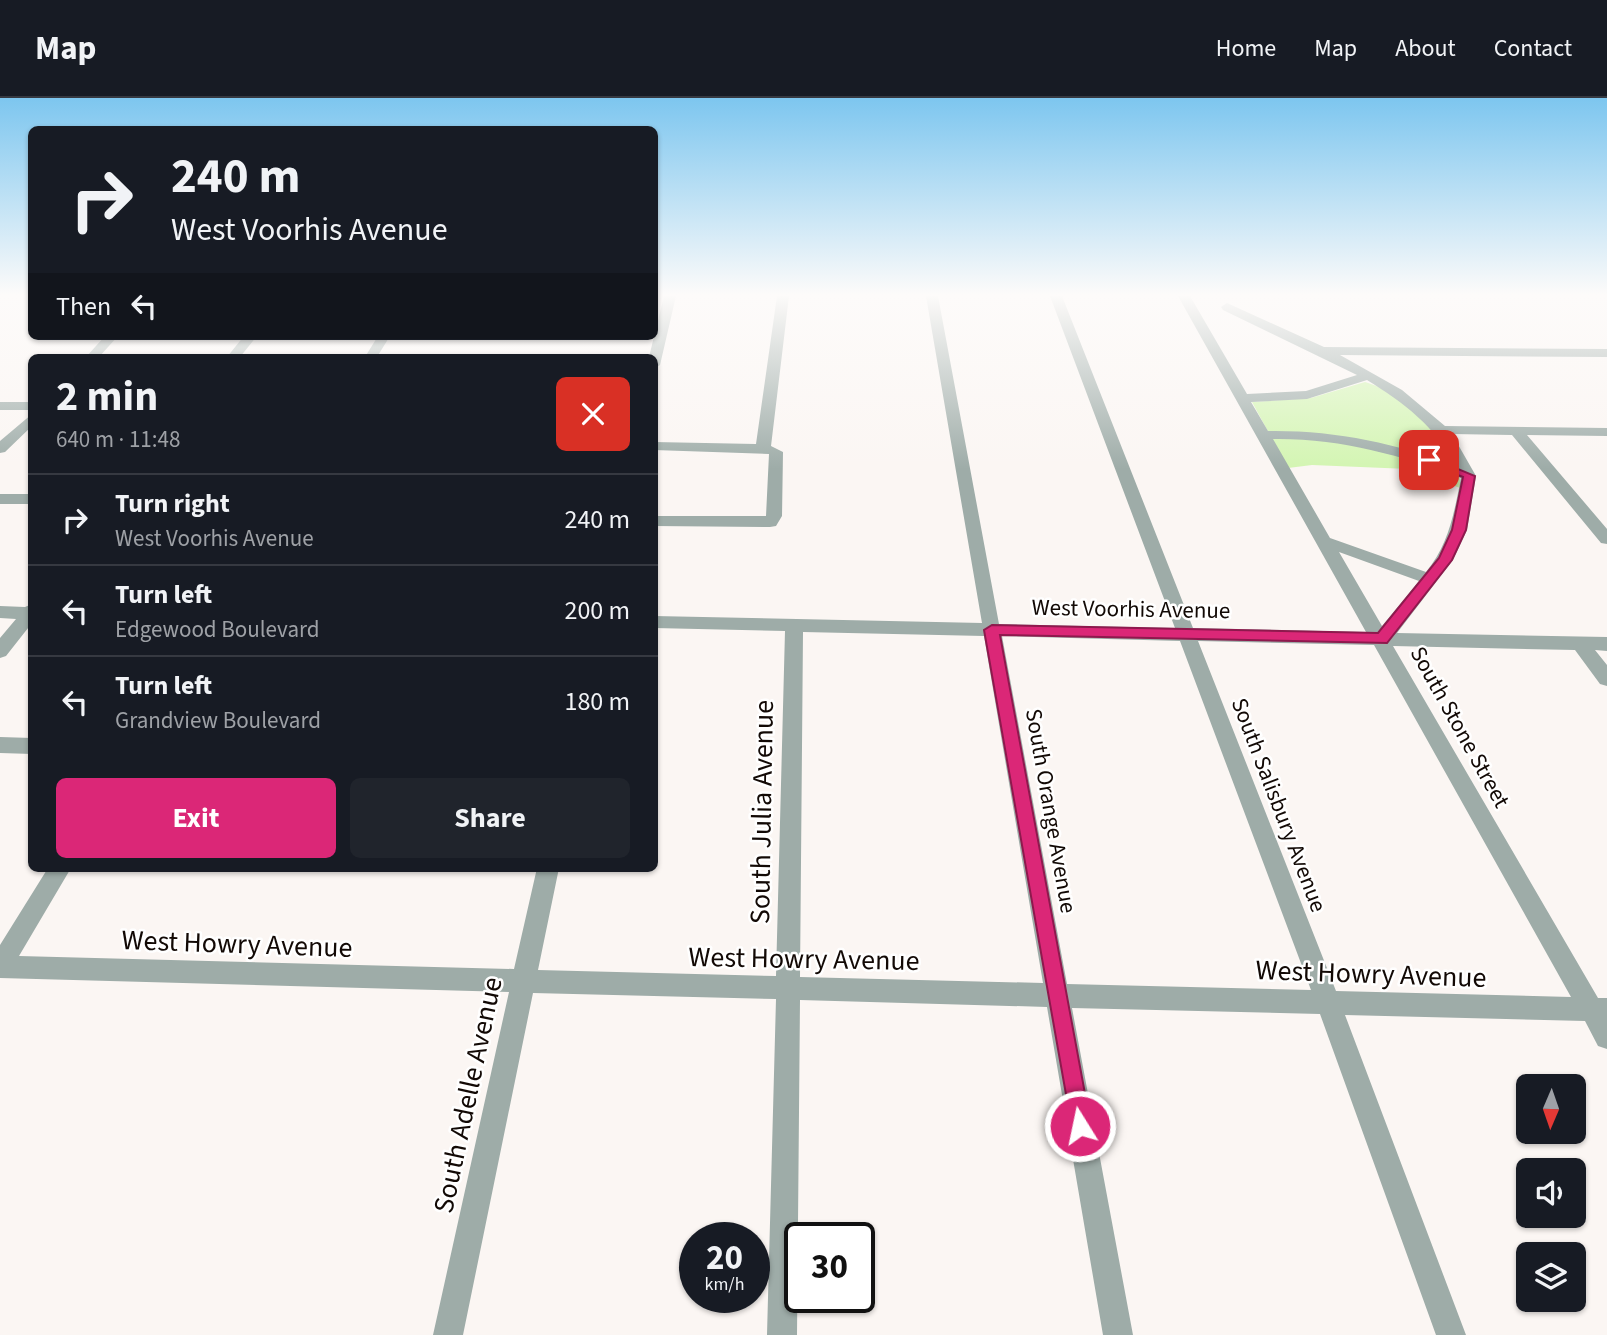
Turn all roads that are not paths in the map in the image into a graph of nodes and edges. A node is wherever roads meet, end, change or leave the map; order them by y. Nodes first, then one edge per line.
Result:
1 (778, 354) edge
2 (942, 354) edge
3 (1078, 354) edge
4 (1218, 354) edge
5 (1327, 354) edge
6 (1366, 376) junction
7 (1244, 398) junction
8 (0, 406) edge
9 (28, 406) edge
10 (28, 422) edge
11 (1441, 430) junction
12 (1516, 430) junction
13 (1607, 432) edge
14 (1265, 435) junction
15 (658, 446) edge
16 (0, 449) edge
17 (770, 450) junction
18 (1469, 476) junction
19 (0, 499) edge
20 (28, 499) edge
21 (658, 521) edge
22 (1607, 539) edge
23 (1325, 541) junction
24 (1429, 579) junction
25 (0, 612) edge
26 (28, 612) edge
27 (28, 616) edge
28 (658, 622) edge
29 (794, 626) junction
30 (992, 630) junction
31 (1185, 634) junction
32 (1382, 639) junction
33 (1580, 643) junction
34 (1607, 644) edge
35 (0, 651) edge
36 (1607, 679) edge
37 (0, 745) edge
38 (28, 746) edge
39 (58, 872) edge
40 (547, 872) edge
41 (0, 967) edge
42 (524, 981) junction
43 (789, 988) junction
44 (1057, 995) junction
45 (1328, 1002) junction
46 (1599, 1009) edge
47 (1607, 1037) edge
48 (448, 1335) edge
49 (782, 1335) edge
50 (1118, 1335) edge
51 (1451, 1335) edge

1 - 17 street
2 - 30 street, South Orange Avenue
3 - 31 street, South Salisbury Avenue
4 - 7 street, South Stone Street
5 - 6 street
6 - 7 street
6 - 11 street
7 - 14 street, South Stone Street
8 - 9 street
10 - 16 street
11 - 12 street
11 - 18 street
12 - 13 street
12 - 22 street
14 - 18 street
14 - 23 street, South Stone Street
15 - 17 street
17 - 21 street
18 - 24 street
19 - 20 street
23 - 24 street
23 - 32 street, South Stone Street
24 - 32 street
25 - 26 street
27 - 35 street
28 - 29 street, West Voorhis Avenue
29 - 30 street, West Voorhis Avenue
29 - 43 street, South Julia Avenue
30 - 31 street, West Voorhis Avenue
30 - 44 street, South Orange Avenue
31 - 32 street, West Voorhis Avenue
31 - 45 street, South Salisbury Avenue
32 - 33 street, West Voorhis Avenue
32 - 46 street, South Stone Street
33 - 34 street, West Voorhis Avenue
33 - 36 street
37 - 38 street
39 - 41 street
40 - 42 street, South Adelle Avenue
41 - 42 street, West Howry Avenue
42 - 43 street, West Howry Avenue
42 - 48 street, South Adelle Avenue
43 - 44 street, West Howry Avenue
43 - 49 street, South Julia Avenue
44 - 45 street, West Howry Avenue
44 - 50 street, South Orange Avenue
45 - 46 street, West Howry Avenue
45 - 51 street, South Salisbury Avenue
46 - 47 street, South Stone Street

